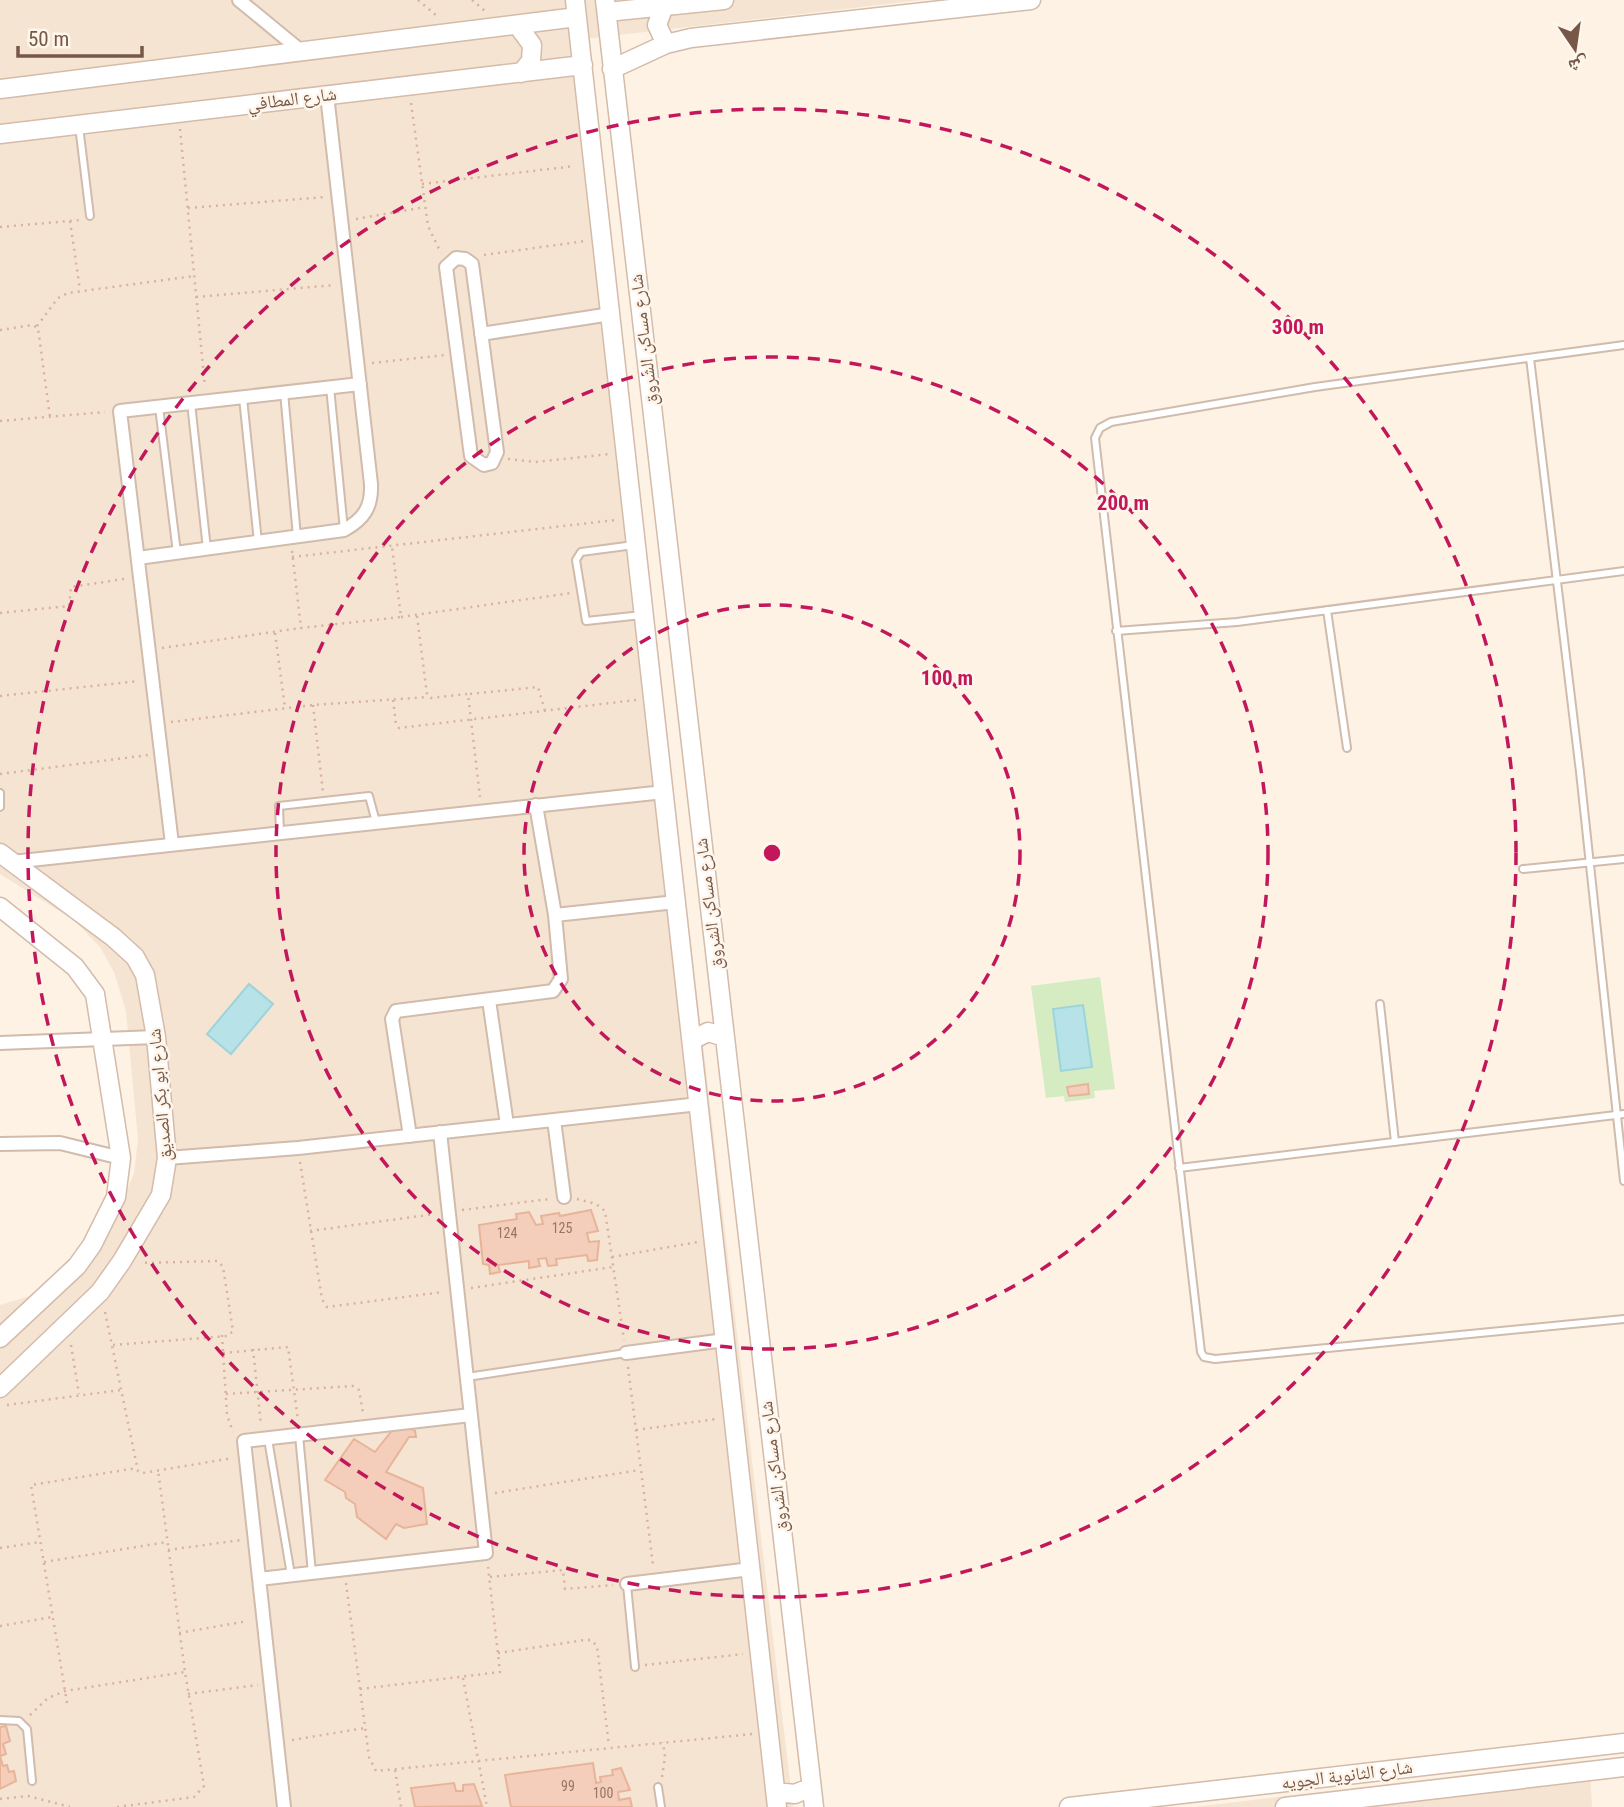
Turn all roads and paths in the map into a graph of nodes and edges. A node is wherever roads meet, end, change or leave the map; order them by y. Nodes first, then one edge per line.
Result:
1 (239, 0) edge
2 (724, 0) edge
3 (1031, 0) edge
4 (606, 6) edge
5 (664, 6) junction
6 (576, 8) edge
7 (518, 26) junction
8 (666, 44) junction
9 (301, 51) junction
10 (583, 65) junction
11 (612, 69) junction
12 (521, 73) junction
13 (409, 86) junction
14 (0, 89) edge
15 (327, 95) junction
16 (178, 113) junction
17 (79, 124) junction
18 (0, 134) edge
19 (594, 164) junction
20 (422, 184) junction
21 (339, 195) junction
22 (425, 207) junction
23 (188, 208) junction
24 (89, 216) joint
25 (70, 220) junction
26 (342, 221) junction
27 (0, 227) edge
28 (602, 238) junction
29 (460, 258) junction
30 (446, 267) junction
31 (194, 276) junction
32 (348, 284) junction
33 (79, 290) junction
34 (196, 297) junction
35 (611, 314) junction
36 (37, 326) junction
37 (0, 330) edge
38 (481, 334) junction
39 (1624, 345) edge
40 (458, 354) junction
41 (1530, 358) junction
42 (358, 365) junction
43 (360, 384) junction
44 (330, 387) junction
45 (284, 392) junction
46 (243, 397) junction
47 (206, 401) junction
48 (191, 403) junction
49 (159, 407) junction
50 (120, 411) junction
51 (50, 417) junction
52 (0, 421) edge
53 (626, 452) junction
54 (495, 460) junction
55 (633, 518) junction
56 (344, 530) junction
57 (294, 537) junction
58 (258, 542) junction
59 (392, 545) junction
60 (636, 545) junction
61 (206, 549) junction
62 (177, 553) junction
63 (292, 557) junction
64 (138, 558) junction
65 (1624, 571) edge
66 (141, 577) junction
67 (1557, 580) junction
68 (580, 592) junction
69 (1327, 610) junction
70 (0, 613) edge
71 (644, 615) junction
72 (417, 616) junction
73 (401, 617) junction
74 (301, 628) junction
75 (1116, 631) junction
76 (275, 633) junction
77 (149, 649) junction
78 (153, 679) junction
79 (468, 694) junction
80 (0, 696) edge
81 (428, 697) junction
82 (653, 698) junction
83 (393, 700) junction
84 (313, 705) junction
85 (285, 708) junction
86 (545, 711) junction
87 (471, 719) junction
88 (158, 724) junction
89 (1347, 748) dead end
90 (161, 754) junction
91 (0, 774) edge
92 (664, 792) junction
93 (0, 793) edge
94 (324, 799) junction
95 (536, 805) junction
96 (0, 807) edge
97 (482, 811) junction
98 (376, 822) junction
99 (280, 833) junction
100 (172, 844) junction
101 (6, 857) edge
102 (1624, 859) edge
103 (1590, 864) junction
104 (1523, 869) dead end
105 (676, 902) junction
106 (0, 907) edge
107 (555, 915) junction
108 (720, 994) junction
109 (489, 1000) junction
110 (688, 1000) junction
111 (1380, 1004) dead end
112 (156, 1037) junction
113 (725, 1037) junction
114 (103, 1040) junction
115 (692, 1040) junction
116 (0, 1043) edge
117 (699, 1104) junction
118 (1621, 1115) edge
119 (554, 1120) junction
120 (507, 1125) junction
121 (440, 1132) junction
122 (410, 1136) junction
123 (1395, 1142) junction
124 (0, 1144) edge
125 (298, 1148) junction
126 (121, 1158) junction
127 (167, 1158) junction
128 (1179, 1168) junction
129 (1624, 1181) edge
130 (564, 1197) joint
131 (714, 1239) junction
132 (612, 1257) junction
133 (122, 1261) junction
134 (614, 1266) junction
135 (457, 1290) junction
136 (100, 1292) junction
137 (1624, 1319) edge
138 (65, 1325) junction
139 (222, 1335) junction
140 (0, 1338) edge
141 (725, 1340) junction
142 (113, 1345) junction
143 (253, 1349) junction
144 (223, 1353) junction
145 (626, 1353) junction
146 (467, 1377) junction
147 (0, 1388) edge
148 (295, 1389) junction
149 (121, 1390) junction
150 (258, 1392) junction
151 (226, 1394) junction
152 (79, 1395) junction
153 (0, 1406) edge
154 (471, 1415) junction
155 (733, 1417) junction
156 (366, 1427) junction
157 (636, 1430) junction
158 (299, 1435) junction
159 (266, 1438) junction
160 (244, 1441) junction
161 (245, 1456) junction
162 (136, 1468) junction
163 (158, 1470) junction
164 (640, 1470) junction
165 (480, 1495) junction
166 (254, 1538) junction
167 (40, 1542) junction
168 (167, 1542) junction
169 (0, 1548) edge
170 (168, 1550) junction
171 (486, 1553) junction
172 (44, 1562) junction
173 (345, 1569) junction
174 (751, 1569) junction
175 (312, 1573) junction
176 (291, 1575) junction
177 (489, 1577) junction
178 (259, 1579) junction
179 (654, 1581) junction
180 (627, 1584) junction
181 (52, 1617) junction
182 (263, 1618) junction
183 (0, 1626) edge
184 (179, 1633) junction
185 (760, 1652) junction
186 (498, 1653) junction
187 (635, 1667) joint
188 (185, 1672) junction
189 (463, 1678) junction
190 (270, 1684) junction
191 (360, 1689) junction
192 (65, 1691) junction
193 (188, 1694) junction
194 (67, 1703) dead end
195 (0, 1720) edge
196 (24, 1724) junction
197 (365, 1728) junction
198 (769, 1732) junction
199 (277, 1742) junction
200 (663, 1742) junction
201 (1624, 1743) edge
202 (609, 1748) junction
203 (480, 1761) junction
204 (1624, 1767) edge
205 (395, 1770) junction
206 (32, 1781) dead end
207 (658, 1787) joint
208 (0, 1798) edge
209 (777, 1799) edge
210 (814, 1801) edge
211 (69, 1807) edge
212 (117, 1807) edge
213 (284, 1807) edge
214 (401, 1807) edge
215 (487, 1807) edge
216 (661, 1807) edge
217 (1069, 1807) edge
218 (1285, 1807) edge

1 - 9 street
2 - 5 street
3 - 8 street
4 - 5 street
4 - 11 street, شارع مساكن الشروق
5 - 8 street
6 - 7 street
6 - 10 street, شارع مساكن الشروق
7 - 9 street
7 - 12 street
8 - 11 street
9 - 14 street
10 - 12 street, شارع المطافي
10 - 19 street, شارع مساكن الشروق
11 - 108 street, شارع مساكن الشروق
12 - 13 street, شارع المطافي
13 - 15 street, شارع المطافي
13 - 20 path
15 - 16 street, شارع المطافي
15 - 21 street
16 - 17 street, شارع المطافي
16 - 23 path
17 - 18 street, شارع المطافي
17 - 24 lane
19 - 20 path
19 - 28 street, شارع مساكن الشروق
20 - 22 path
21 - 23 path
21 - 26 street
22 - 26 path
22 - 30 path
23 - 31 path
24 - 25 path
25 - 27 path
25 - 33 path
26 - 32 street
28 - 29 path
28 - 35 street, شارع مساكن الشروق
29 - 30 street
29 - 38 street
30 - 40 street
31 - 33 path
31 - 34 path
32 - 34 path
32 - 42 street
33 - 36 path
34 - 47 path
35 - 38 street
35 - 53 street, شارع مساكن الشروق
36 - 37 path
36 - 51 path
38 - 54 street
39 - 41 lane
40 - 42 path
40 - 54 street
41 - 67 lane
41 - 75 lane
42 - 43 street
43 - 44 street
43 - 56 street
44 - 45 street
44 - 56 lane
45 - 46 street
45 - 57 lane
46 - 47 street
46 - 58 lane
47 - 48 street
48 - 49 street
48 - 61 lane
49 - 50 street
49 - 62 lane
50 - 51 path
50 - 64 street
51 - 52 path
53 - 54 path
53 - 55 street, شارع مساكن الشروق
55 - 59 path
55 - 60 street, شارع مساكن الشروق
56 - 57 street
57 - 58 street
57 - 63 path
58 - 61 street
59 - 63 path
59 - 73 path
60 - 68 lane
60 - 71 street, شارع مساكن الشروق
61 - 62 street
62 - 64 street
63 - 74 path
64 - 66 street
65 - 67 lane
66 - 70 path
66 - 77 street
67 - 69 lane
67 - 103 lane
68 - 71 lane
68 - 72 path
69 - 75 lane
69 - 89 lane
71 - 82 street, شارع مساكن الشروق
72 - 73 path
72 - 81 path
73 - 74 path
74 - 76 path
75 - 128 lane
76 - 77 path
76 - 85 path
77 - 78 street
78 - 80 path
78 - 88 street
79 - 81 path
79 - 86 path
79 - 87 path
81 - 83 path
82 - 86 path
82 - 92 street, شارع مساكن الشروق
83 - 84 path
83 - 87 path
84 - 85 path
84 - 94 path
85 - 88 path
86 - 87 path
87 - 97 path
88 - 90 street
90 - 91 path
90 - 100 street
92 - 95 street
92 - 105 street, شارع مساكن الشروق
93 - 96 lane
94 - 98 lane
94 - 99 lane
95 - 97 street
95 - 107 street
97 - 98 street
98 - 99 street
99 - 100 street
100 - 101 street
101 - 112 street, شارع ابو بكر الصديق
102 - 103 lane
103 - 104 lane
103 - 118 lane
105 - 107 street
105 - 110 street, شارع مساكن الشروق
106 - 114 street
107 - 109 street
108 - 110 street
108 - 113 street, شارع مساكن الشروق
109 - 120 street
109 - 122 street
110 - 115 street, شارع مساكن الشروق
111 - 123 lane
112 - 114 street
112 - 127 street, شارع ابو بكر الصديق
113 - 115 street
113 - 210 street, شارع مساكن الشروق
114 - 116 street
114 - 126 street
115 - 117 street, شارع مساكن الشروق
117 - 119 street
117 - 131 street, شارع مساكن الشروق
118 - 123 lane
118 - 129 lane
119 - 120 street
119 - 130 street
120 - 121 street
121 - 122 street
121 - 135 street
122 - 125 street
123 - 128 lane
124 - 126 street
125 - 127 street
125 - 135 path
126 - 140 street
127 - 133 street, شارع ابو بكر الصديق
128 - 137 lane
130 - 132 path
131 - 132 path
131 - 141 street, شارع مساكن الشروق
132 - 134 path
133 - 136 street, شارع ابو بكر الصديق
133 - 139 path
134 - 135 path
134 - 145 path
135 - 146 street
136 - 138 street, شارع ابو بكر الصديق
136 - 142 path
138 - 147 street, شارع ابو بكر الصديق
138 - 152 path
139 - 142 path
139 - 144 path
141 - 145 street
141 - 155 street, شارع مساكن الشروق
142 - 149 path
143 - 144 path
143 - 148 path
143 - 150 path
144 - 151 path
145 - 146 lane
145 - 157 path
146 - 154 street
148 - 150 path
148 - 156 path
148 - 158 path
149 - 152 path
149 - 162 path
150 - 151 path
150 - 159 path
151 - 160 path
152 - 153 path
154 - 156 street
154 - 165 street
155 - 157 path
155 - 174 street, شارع مساكن الشروق
156 - 158 street
157 - 164 path
158 - 159 street
158 - 175 lane
159 - 160 street
159 - 176 lane
160 - 161 street
161 - 163 path
161 - 166 street
162 - 163 path
162 - 167 path
163 - 168 path
164 - 165 path
164 - 179 path
165 - 171 street
166 - 170 path
166 - 178 street
167 - 169 path
167 - 172 path
168 - 170 path
168 - 172 path
170 - 184 path
171 - 173 street
171 - 177 path
172 - 181 path
173 - 175 street
173 - 191 path
174 - 179 street
174 - 185 street, شارع مساكن الشروق
175 - 176 street
176 - 178 street
177 - 180 path
177 - 186 path
178 - 182 street
179 - 180 street
180 - 187 lane
181 - 183 path
181 - 192 path
182 - 184 path
182 - 190 street
184 - 188 path
185 - 187 path
185 - 198 street, شارع مساكن الشروق
186 - 189 path
186 - 202 path
188 - 192 path
188 - 193 path
189 - 191 path
189 - 203 path
190 - 193 path
190 - 199 street
191 - 197 path
192 - 194 path
192 - 196 path
193 - 212 path
195 - 196 lane
196 - 206 lane
197 - 199 path
197 - 205 path
198 - 200 path
198 - 209 street, شارع مساكن الشروق
199 - 213 street
200 - 202 path
200 - 207 path
201 - 217 street, شارع الثانوية الجويه
202 - 203 path
203 - 205 path
203 - 215 path
204 - 218 street, شارع الثانوية الجويه
205 - 214 path
207 - 216 lane
208 - 211 path
209 - 210 street

